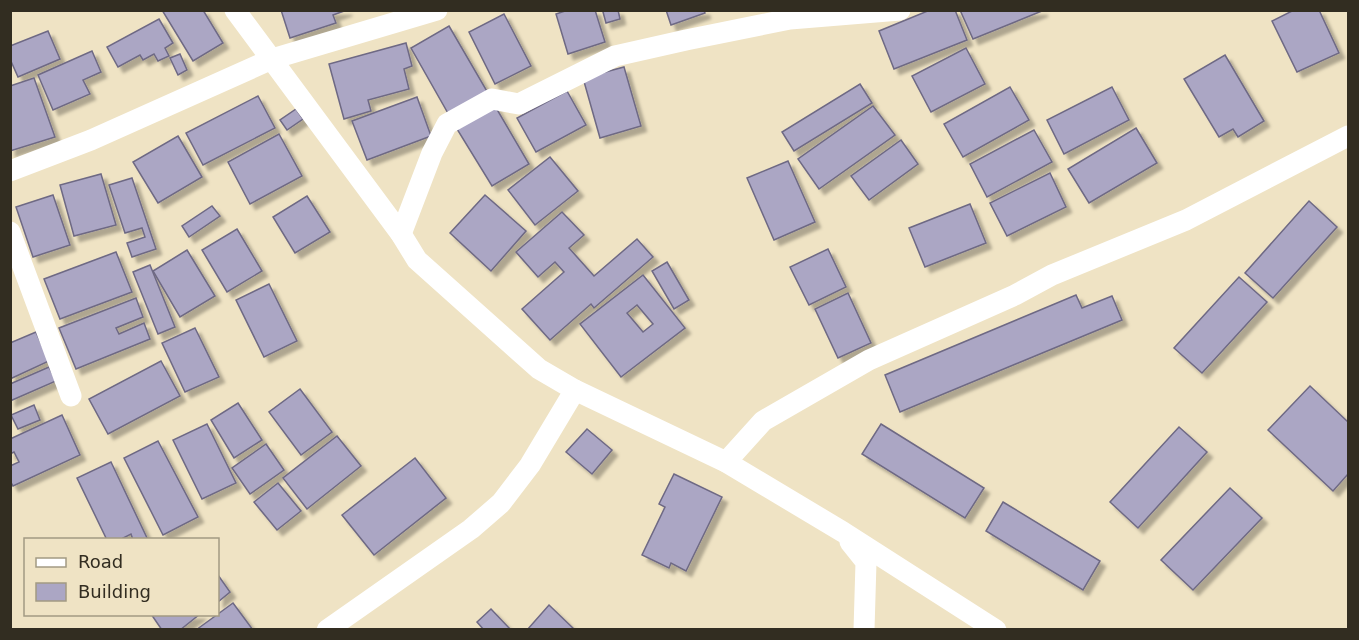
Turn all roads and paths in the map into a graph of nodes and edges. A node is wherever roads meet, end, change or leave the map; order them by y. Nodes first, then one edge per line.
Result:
1 (236, 10) edge
2 (437, 10) edge
3 (900, 10) edge
4 (272, 59) junction
5 (1348, 136) edge
6 (10, 171) edge
7 (10, 232) edge
8 (401, 234) junction
9 (576, 390) junction
10 (71, 396) dead end
11 (726, 462) junction
12 (843, 532) junction
13 (327, 630) edge
14 (864, 630) edge
15 (996, 630) edge

1 - 4 street
2 - 4 street
3 - 8 street
4 - 6 street
4 - 8 street
5 - 11 street
7 - 10 street
8 - 9 street
9 - 11 street
9 - 13 street
11 - 12 street
12 - 14 street
12 - 15 street

